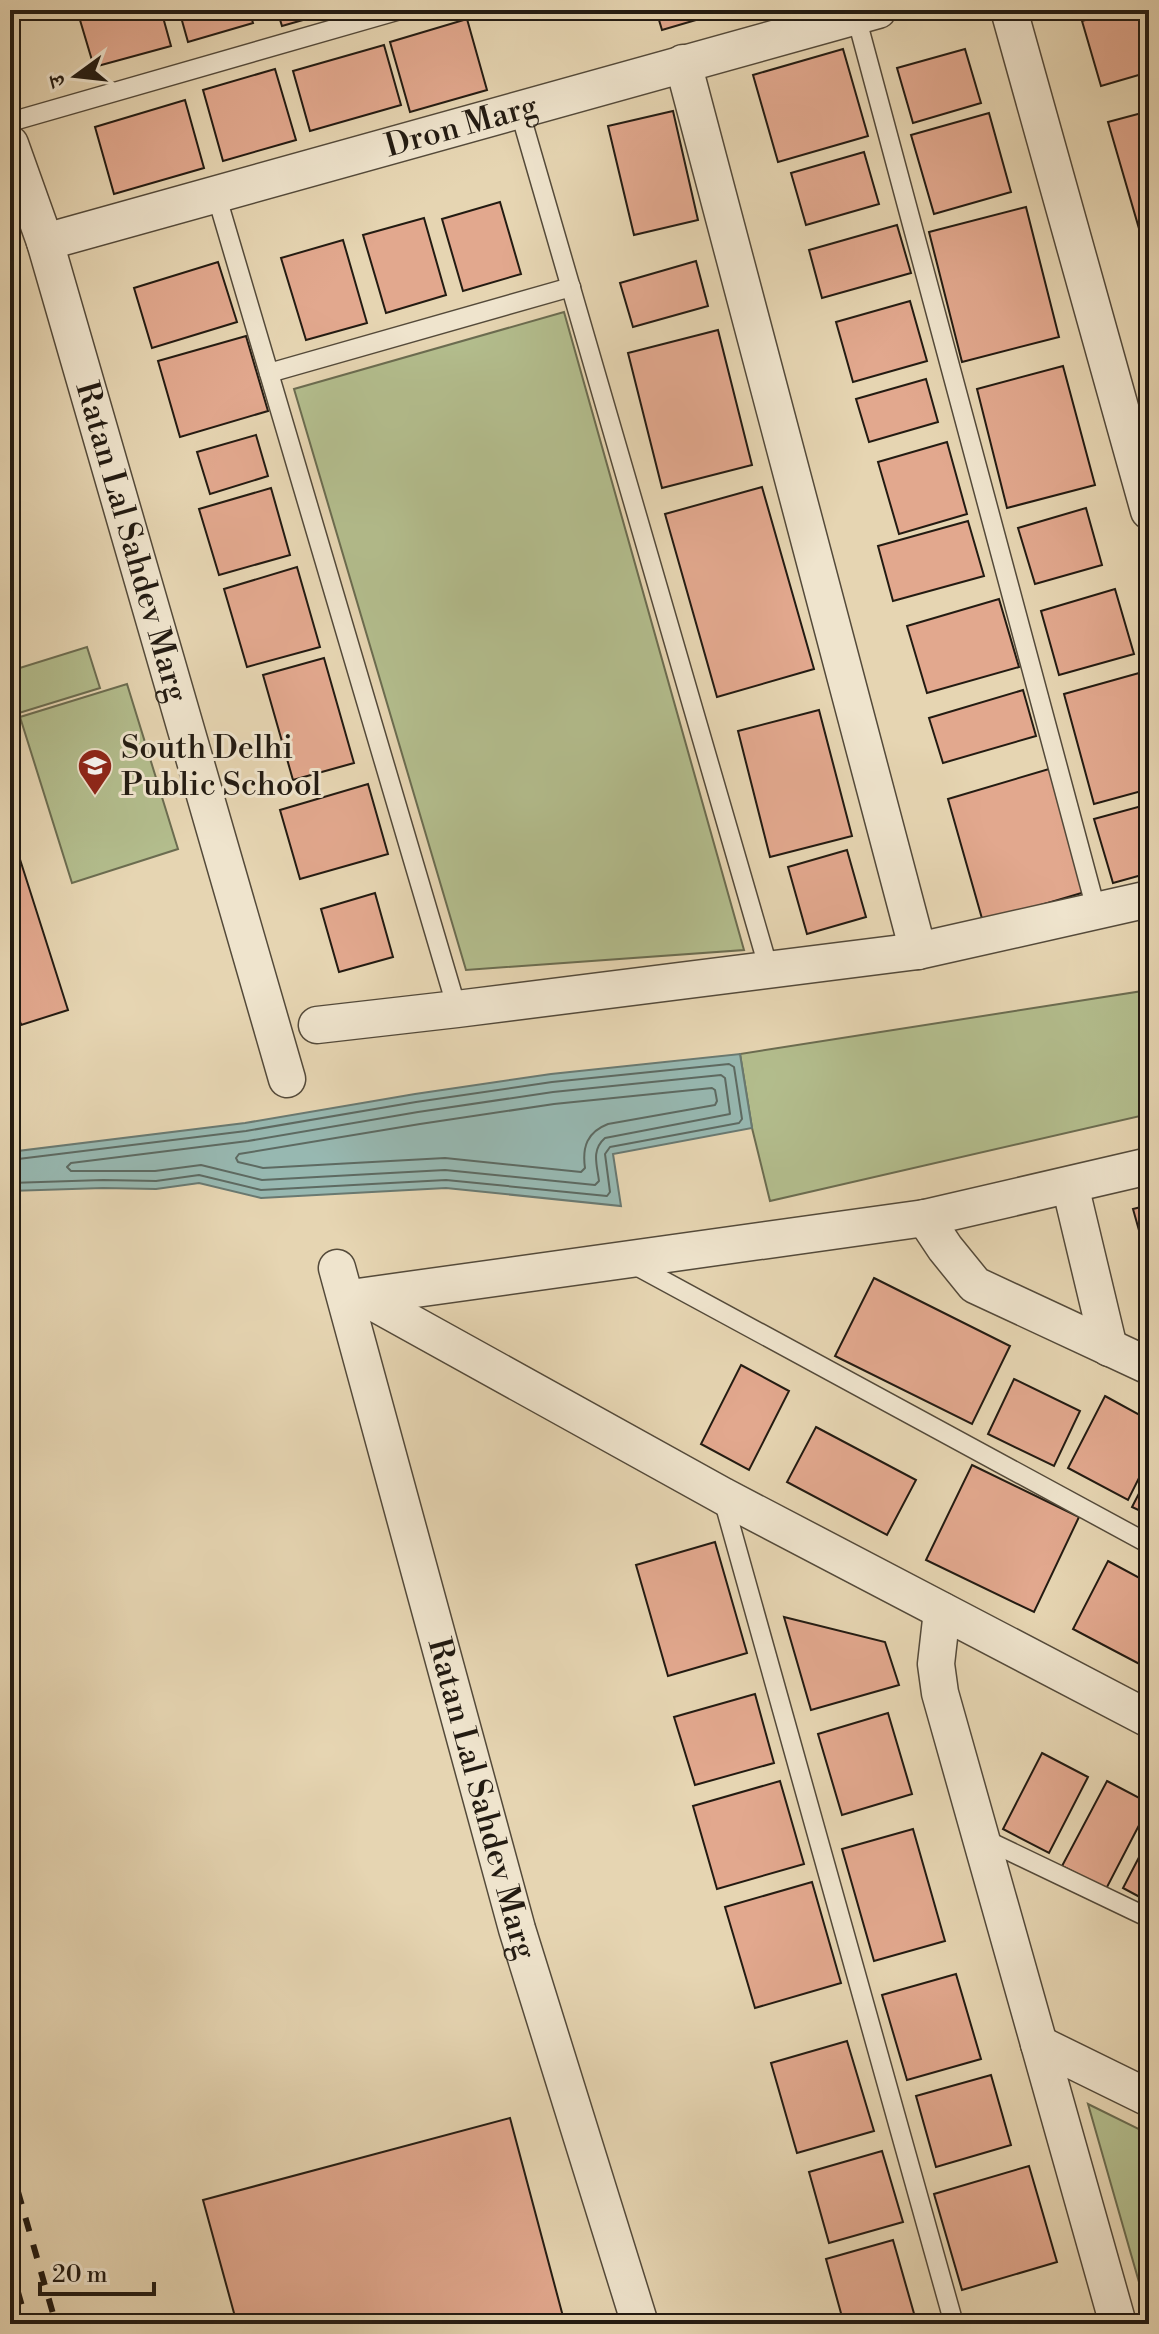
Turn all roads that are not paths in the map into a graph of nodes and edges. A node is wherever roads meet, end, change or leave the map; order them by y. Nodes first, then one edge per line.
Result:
1 (400, 10) edge
2 (1009, 10) edge
3 (867, 13) edge
4 (683, 63) junction
5 (519, 109) junction
6 (10, 122) edge
7 (10, 144) edge
8 (216, 194) junction
9 (45, 242) junction
10 (571, 287) junction
11 (269, 373) junction
12 (1149, 511) edge
13 (1149, 899) edge
14 (1097, 913) junction
15 (918, 951) junction
16 (769, 970) junction
17 (457, 1009) junction
18 (317, 1025) dead end
19 (287, 1079) dead end
20 (1149, 1166) edge
21 (1070, 1185) junction
22 (925, 1218) junction
23 (627, 1261) junction
24 (351, 1290) junction
25 (1134, 1356) edge
26 (723, 1496) junction
27 (1149, 1544) edge
28 (942, 1611) junction
29 (1149, 1719) edge
30 (981, 1837) junction
31 (1149, 1918) edge
32 (1039, 2044) junction
33 (1149, 2098) edge
34 (640, 2324) edge
35 (954, 2324) edge
36 (1118, 2324) edge

1 - 6 lane
2 - 12 street
3 - 4 street, Dron Marg
3 - 14 lane
4 - 5 street, Dron Marg
4 - 15 street
5 - 8 street, Dron Marg
5 - 10 lane
7 - 9 street, Ratan Lal Sahdev Marg
8 - 9 street, Dron Marg
8 - 11 lane
9 - 19 street, Ratan Lal Sahdev Marg
10 - 11 lane
10 - 16 lane
11 - 17 lane
13 - 14 street
14 - 15 street
15 - 16 street
16 - 17 street
17 - 18 street
20 - 21 street
21 - 22 street
21 - 25 street
22 - 23 street
22 - 25 street
23 - 24 street
23 - 27 lane
24 - 26 street
24 - 34 street, Ratan Lal Sahdev Marg
26 - 28 street
26 - 35 lane
28 - 29 street
28 - 30 street
30 - 31 lane
30 - 32 street
32 - 33 street
32 - 36 street

